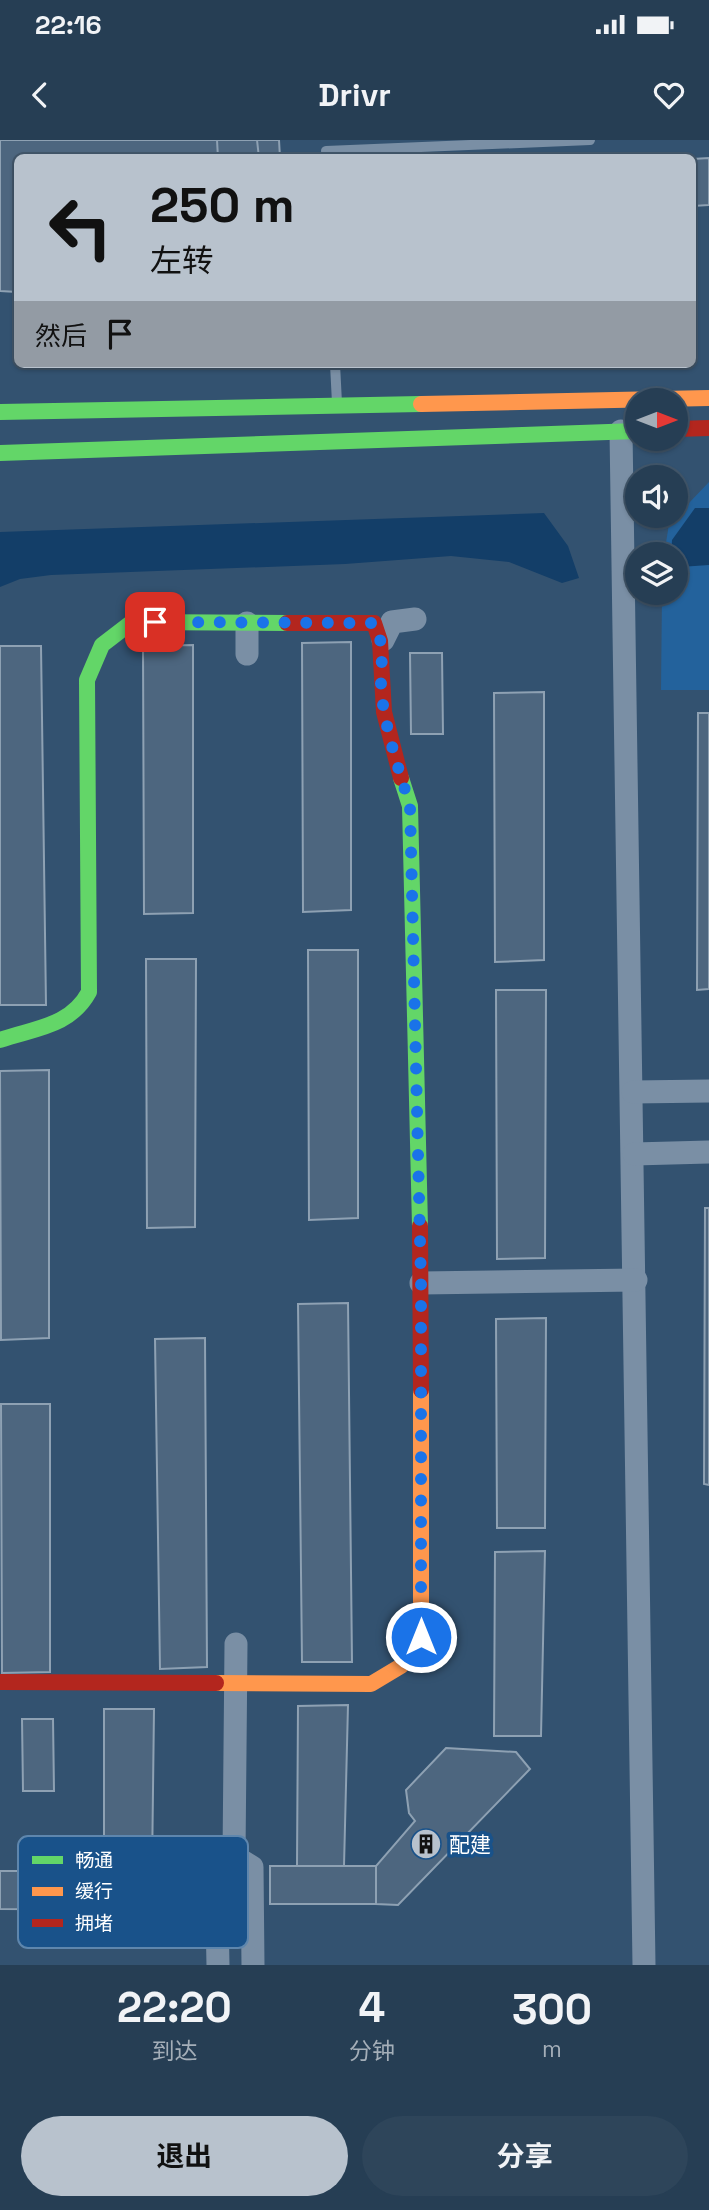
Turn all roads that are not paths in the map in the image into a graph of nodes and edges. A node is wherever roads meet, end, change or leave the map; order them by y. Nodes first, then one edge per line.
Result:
1 (590, 140) edge
2 (326, 150) edge
3 (335, 368) edge
4 (709, 398) edge
5 (337, 406) junction
6 (0, 412) edge
7 (709, 428) edge
8 (688, 429) edge
9 (625, 431) edge
10 (629, 452) edge
11 (0, 453) edge
12 (415, 619) dead end
13 (247, 623) junction
14 (383, 640) junction
15 (247, 654) dead end
16 (0, 1040) edge
17 (709, 1091) edge
18 (633, 1092) junction
19 (709, 1152) edge
20 (634, 1154) junction
21 (636, 1280) junction
22 (421, 1283) junction
23 (236, 1644) dead end
24 (0, 1682) edge
25 (236, 1683) junction
26 (234, 1836) edge
27 (248, 1865) edge
28 (253, 1965) edge
29 (644, 1965) edge

1 - 2 lane
3 - 5 lane
4 - 5 street
5 - 6 street
7 - 8 street
9 - 11 street
10 - 18 street
12 - 14 street
13 - 14 street
13 - 15 street
13 - 16 street
14 - 22 street
17 - 18 street
18 - 20 street
19 - 20 street
20 - 21 street
21 - 22 street
21 - 29 street
22 - 25 street
23 - 25 street
24 - 25 street
25 - 26 street
27 - 28 street

